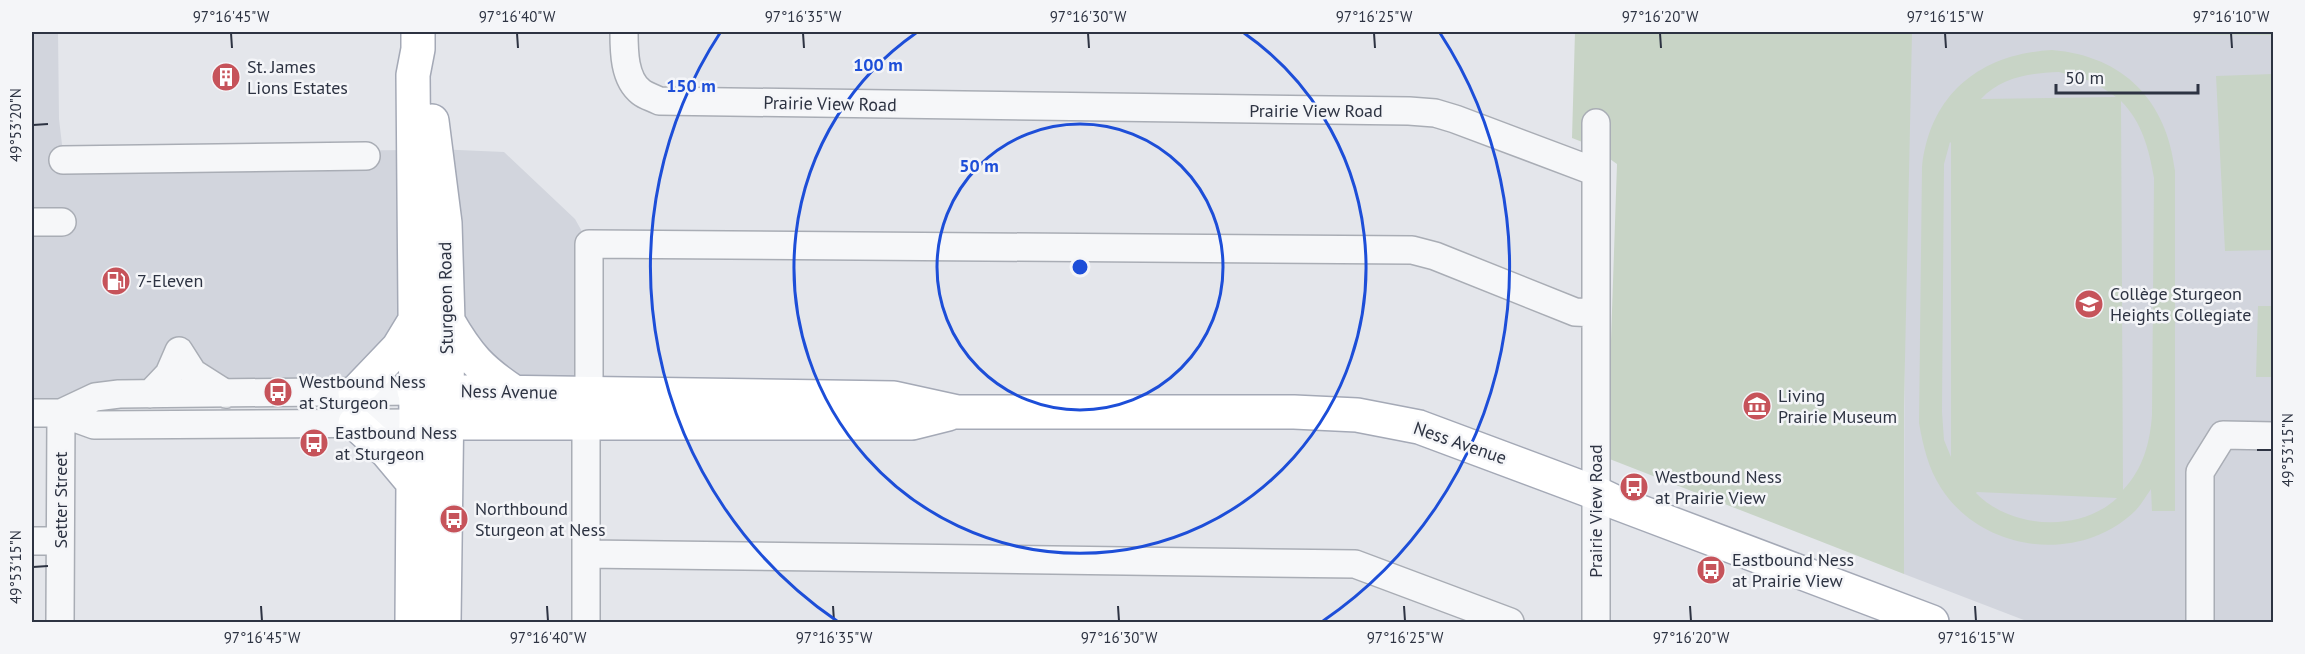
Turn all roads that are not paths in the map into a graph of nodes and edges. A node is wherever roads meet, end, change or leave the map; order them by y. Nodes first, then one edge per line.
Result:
1 (624, 32) edge
2 (418, 40) edge
3 (1596, 123) dead end
4 (366, 156) dead end
5 (63, 160) dead end
6 (1596, 172) junction
7 (32, 222) edge
8 (62, 222) dead end
9 (1596, 313) junction
10 (415, 320) junction
11 (448, 321) junction
12 (514, 392) junction
13 (150, 394) junction
14 (226, 394) junction
15 (430, 407) junction
16 (355, 408) junction
17 (587, 408) junction
18 (32, 413) edge
19 (61, 413) junction
20 (2274, 436) edge
21 (413, 483) junction
22 (1596, 493) junction
23 (32, 541) edge
24 (60, 541) junction
25 (586, 554) junction
26 (60, 622) edge
27 (412, 622) edge
28 (444, 622) edge
29 (586, 622) edge
30 (1510, 622) edge
31 (1596, 622) edge
32 (1932, 622) edge
33 (2200, 622) edge

1 - 6 street, Prairie View Road
2 - 10 main road, Sturgeon Road
2 - 11 main road, Sturgeon Road
3 - 6 street
4 - 5 street
6 - 9 street, Prairie View Road
7 - 8 street
9 - 17 street
9 - 22 street, Prairie View Road
10 - 15 main road, Sturgeon Road
10 - 16 main road
11 - 12 main road
11 - 15 main road, Sturgeon Road
12 - 15 main road, Ness Avenue
12 - 17 main road, Ness Avenue
13 - 14 street, Ness Avenue
13 - 14 street
13 - 19 street, Ness Avenue
14 - 16 street, Ness Avenue
15 - 16 street, Ness Avenue
15 - 17 main road, Ness Avenue
15 - 21 main road, Sturgeon Road
15 - 28 main road, Sturgeon Road
16 - 19 street, Ness Avenue
16 - 21 main road
17 - 22 main road, Ness Avenue
17 - 25 street
18 - 19 street, Ness Avenue
19 - 24 street, Setter Street
20 - 33 street
21 - 27 main road, Sturgeon Road
22 - 31 street, Prairie View Road
22 - 32 main road, Ness Avenue
23 - 24 street
24 - 26 street, Setter Street
25 - 29 street
25 - 30 street

